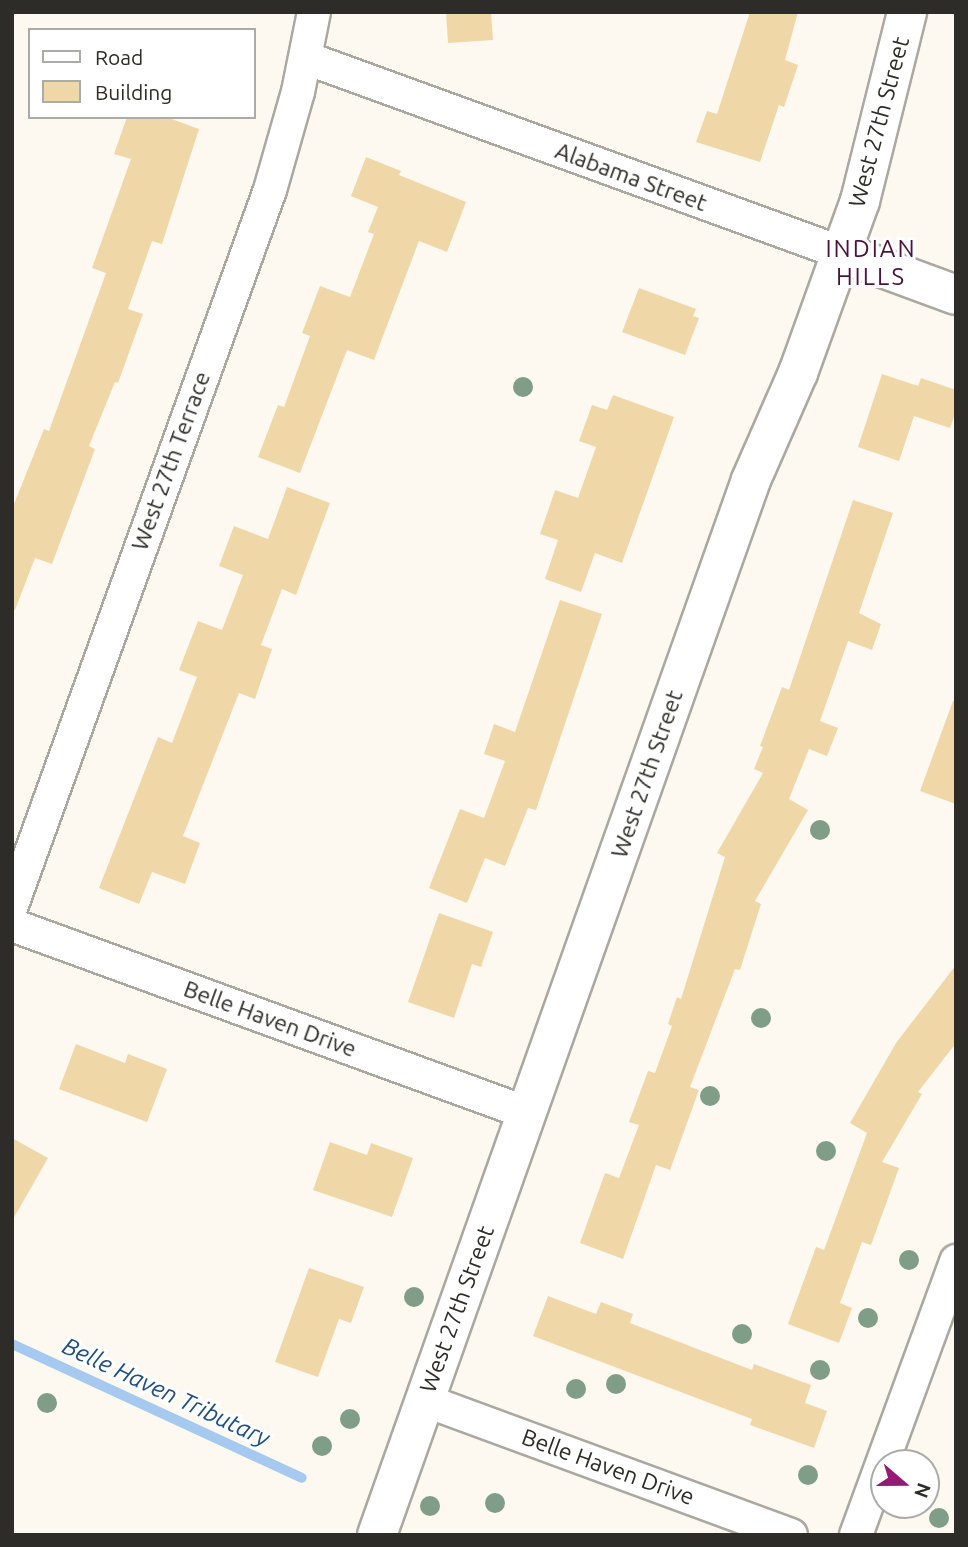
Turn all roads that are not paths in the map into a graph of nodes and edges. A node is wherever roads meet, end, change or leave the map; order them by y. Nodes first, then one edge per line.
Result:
1 (314, 12) edge
2 (907, 12) edge
3 (306, 58) junction
4 (842, 253) junction
5 (956, 295) edge
6 (12, 905) edge
7 (12, 925) edge
8 (527, 1113) junction
9 (956, 1261) edge
10 (424, 1400) junction
11 (377, 1535) edge
12 (791, 1535) edge
13 (856, 1535) edge

1 - 3 street, West 27th Terrace
2 - 4 street, West 27th Street
3 - 4 street, Alabama Street
3 - 6 street, West 27th Terrace
4 - 5 street, Alabama Street
4 - 8 street, West 27th Street
7 - 8 street, Belle Haven Drive
8 - 10 street, West 27th Street
9 - 13 street
10 - 11 street, West 27th Street
10 - 12 street, Belle Haven Drive

